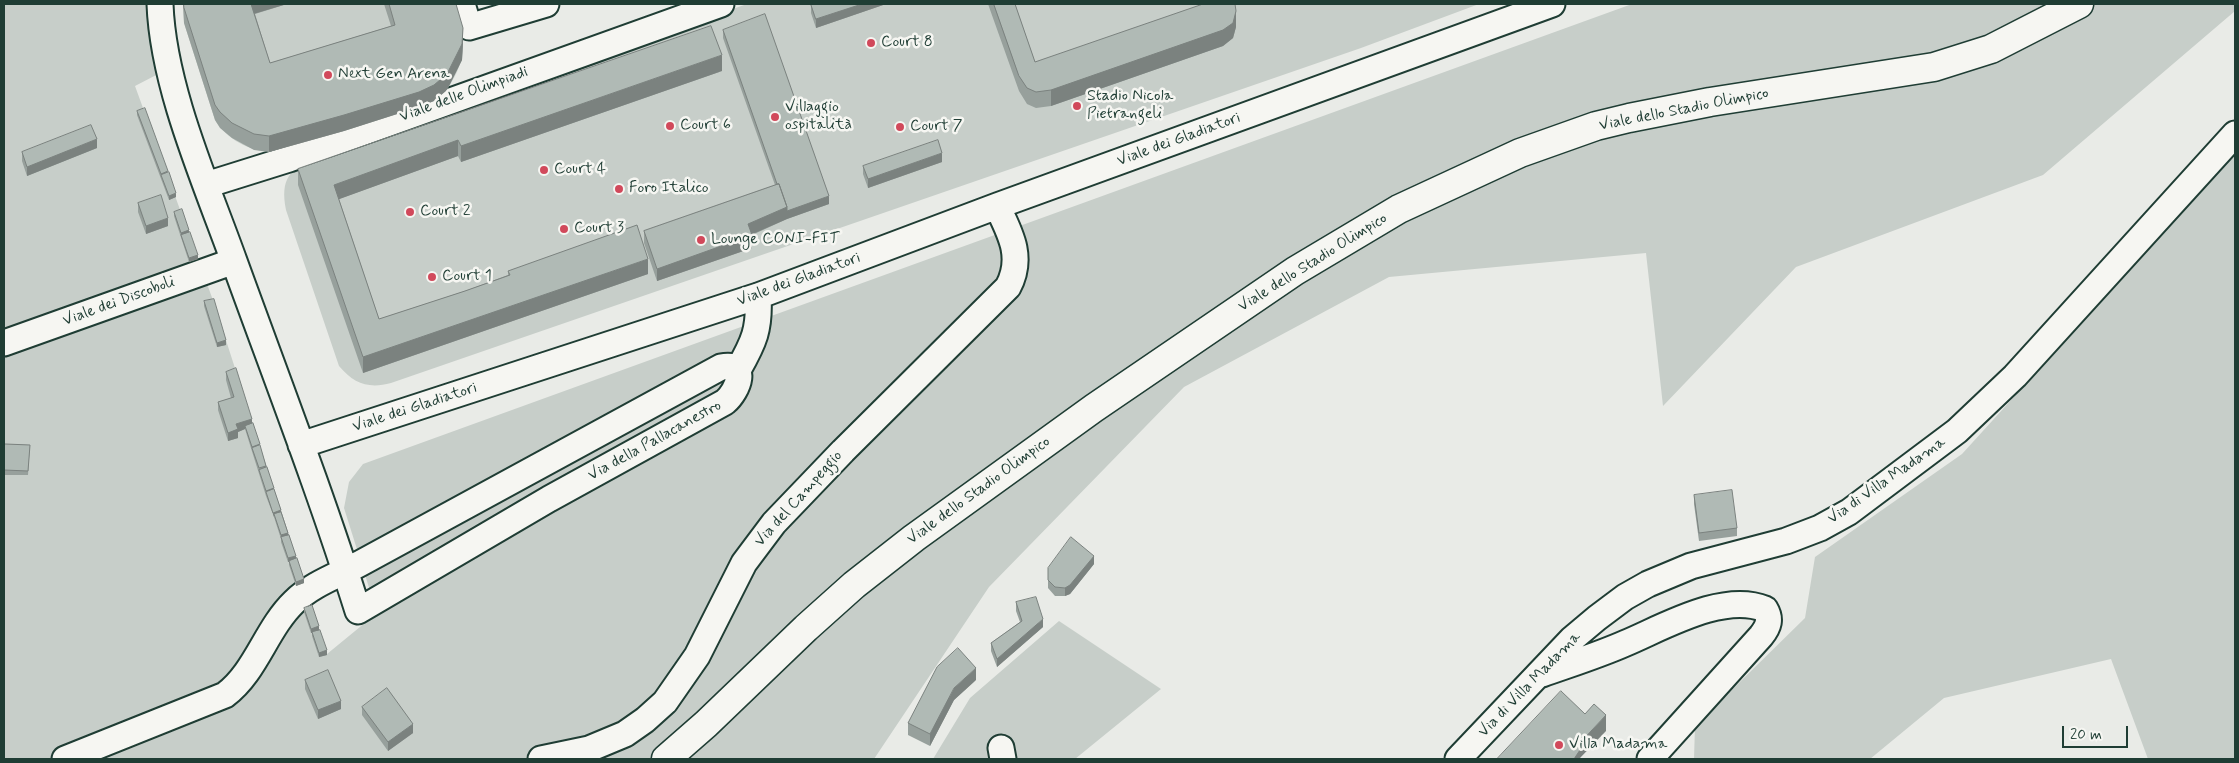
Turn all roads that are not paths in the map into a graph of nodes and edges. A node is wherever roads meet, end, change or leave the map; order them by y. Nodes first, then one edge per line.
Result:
1 (160, 4) edge
2 (462, 4) edge
3 (546, 4) edge
4 (721, 4) edge
5 (1552, 4) edge
6 (2079, 4) edge
7 (2235, 134) edge
8 (206, 185) junction
9 (996, 206) junction
10 (234, 261) junction
11 (762, 294) junction
12 (4, 343) edge
13 (738, 370) junction
14 (301, 445) junction
15 (542, 464) junction
16 (549, 499) junction
17 (346, 572) junction
18 (1538, 676) junction
19 (65, 759) edge
20 (541, 759) edge
21 (666, 759) edge
22 (1458, 759) edge
23 (1650, 759) edge

1 - 8 street
2 - 3 street
4 - 8 street, Viale delle Olimpiadi
5 - 9 street, Viale dei Gladiatori
6 - 21 main road, Viale dello Stadio Olimpico
7 - 18 street, Via di Villa Madama
8 - 10 street
9 - 11 street, Viale dei Gladiatori
9 - 20 street, Via del Campeggio
10 - 12 street, Viale dei Discoboli
10 - 14 street
11 - 13 street
11 - 14 street, Viale dei Gladiatori
13 - 15 street, Via della Pallacanestro
13 - 16 street, Via della Pallacanestro
14 - 17 street, Via della Pallacanestro
15 - 16 street
15 - 17 street, Via della Pallacanestro
16 - 17 street, Via della Pallacanestro
17 - 19 street, Via della Pallacanestro
18 - 22 street, Via di Villa Madama
18 - 23 street

